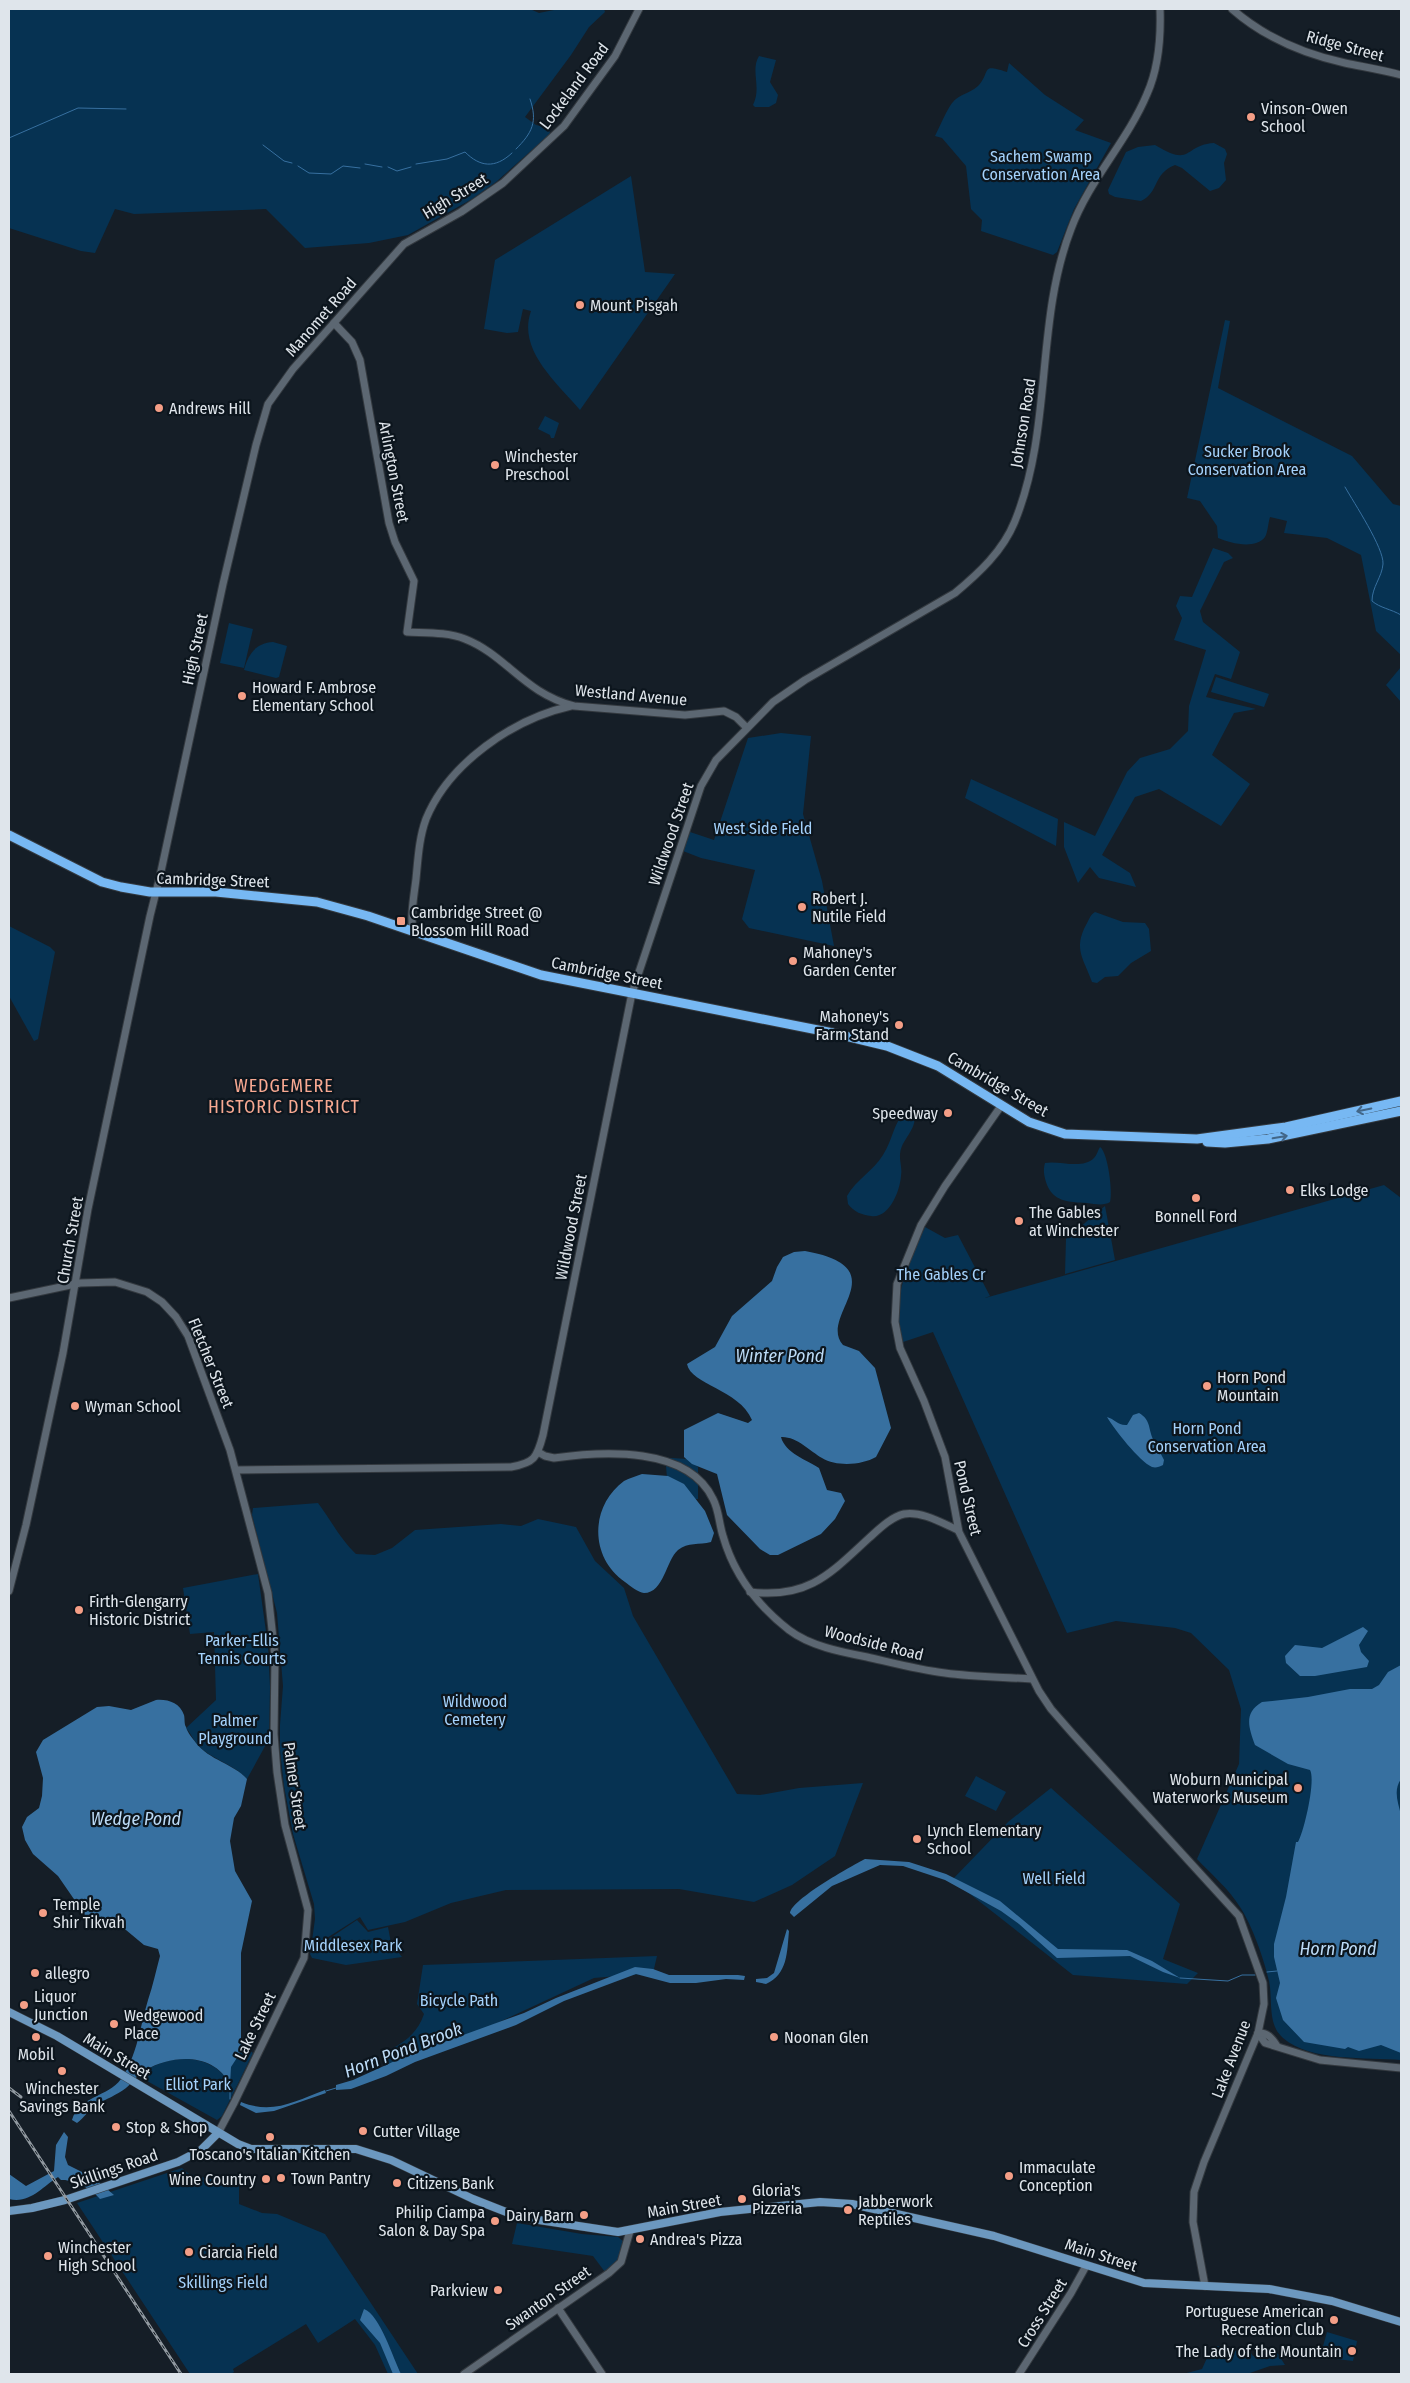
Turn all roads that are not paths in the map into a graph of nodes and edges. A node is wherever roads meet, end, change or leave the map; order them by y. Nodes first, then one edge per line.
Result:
1 (639, 9) edge
2 (1160, 9) edge
3 (1232, 9) edge
4 (1401, 75) edge
5 (518, 170) joint
6 (404, 244) joint
7 (334, 323) junction
8 (265, 412) joint
9 (407, 632) joint
10 (574, 706) junction
11 (746, 727) junction
12 (9, 835) edge
13 (156, 892) junction
14 (413, 932) junction
15 (632, 993) junction
16 (1401, 1101) edge
17 (1001, 1106) junction
18 (1401, 1110) edge
19 (1342, 1114) junction
20 (1345, 1124) junction
21 (1197, 1139) junction
22 (76, 1284) junction
23 (9, 1298) edge
24 (538, 1452) junction
25 (236, 1470) junction
26 (958, 1530) junction
27 (9, 1591) edge
28 (750, 1592) junction
29 (1032, 1679) junction
30 (1189, 1859) joint
31 (304, 1958) joint
32 (9, 2012) edge
33 (1258, 2033) junction
34 (1401, 2068) edge
35 (218, 2133) junction
36 (9, 2210) edge
37 (630, 2231) junction
38 (1086, 2266) junction
39 (1205, 2286) junction
40 (558, 2308) junction
41 (1401, 2322) edge
42 (464, 2374) edge
43 (602, 2374) edge
44 (1019, 2374) edge

1 - 5 street, Lockeland Road
2 - 11 street, Johnson Road
3 - 4 street, Ridge Street
5 - 6 street, High Street
6 - 7 street, Manomet Road
7 - 8 street, Manomet Road
7 - 9 street, Arlington Street
8 - 13 street, High Street
9 - 10 street, Westland Avenue
10 - 11 street, Westland Avenue
10 - 14 street
11 - 15 street, Wildwood Street
12 - 13 highway, Cambridge Street
13 - 14 highway, Cambridge Street
13 - 22 street, Church Street
14 - 15 highway, Cambridge Street
15 - 17 highway, Cambridge Street
15 - 24 street, Wildwood Street
16 -> 19 highway, Cambridge Street
17 - 21 highway, Cambridge Street
17 - 26 street, Pond Street
18 - 20 highway, Cambridge Street
19 - 20 highway
19 - 21 highway, Cambridge Street
21 -> 20 highway, Cambridge Street
22 - 23 street, Fletcher Street
22 - 25 street, Fletcher Street
22 - 27 street, Church Street
24 - 25 street
24 - 28 street, Woodside Road
25 - 31 street, Palmer Street
26 - 28 street
26 - 29 street, Pond Street
28 - 29 street, Woodside Road
29 - 30 street, Pond Street
30 - 33 street, Lake Avenue
31 - 35 street, Lake Street
32 - 35 main road, Main Street
33 - 34 street
33 - 39 street, Lake Avenue
35 - 36 main road, Skillings Road
35 - 37 main road, Main Street
37 - 38 main road, Main Street
37 - 40 street, Swanton Street
38 - 39 main road, Main Street
38 - 44 street, Cross Street
39 - 41 main road, Main Street
40 - 42 street, Swanton Street
40 - 43 street

